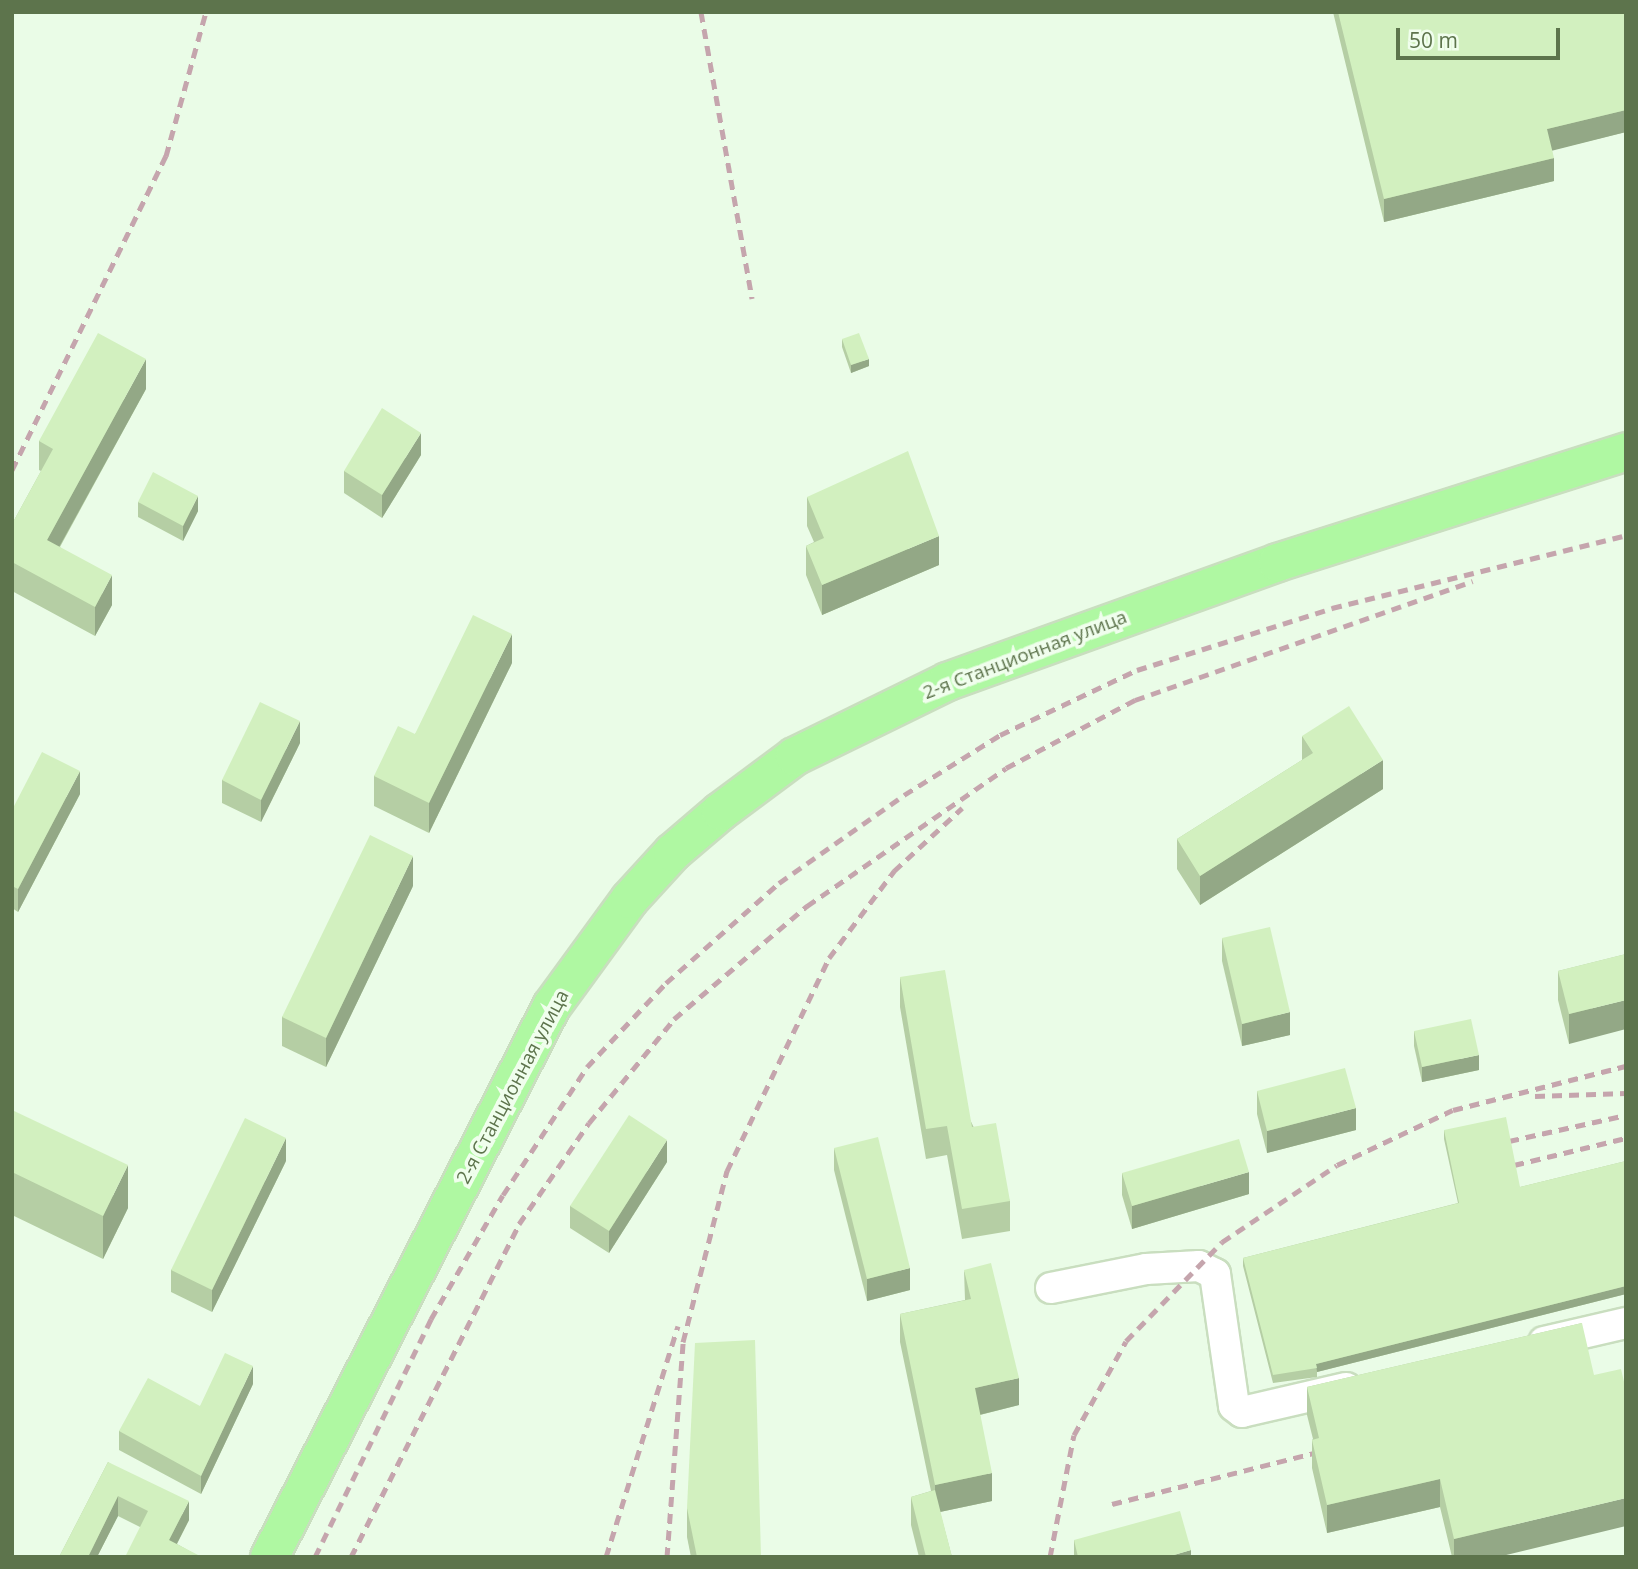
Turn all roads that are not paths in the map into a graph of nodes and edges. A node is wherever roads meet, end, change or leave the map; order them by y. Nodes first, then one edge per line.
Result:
1 (1626, 451) edge
2 (1051, 1288) dead end
3 (1626, 1323) edge
4 (1520, 1347) edge
5 (1374, 1381) edge
6 (269, 1557) edge

1 - 6 main road, 2-я Станционная улица
2 - 5 lane
3 - 4 lane

